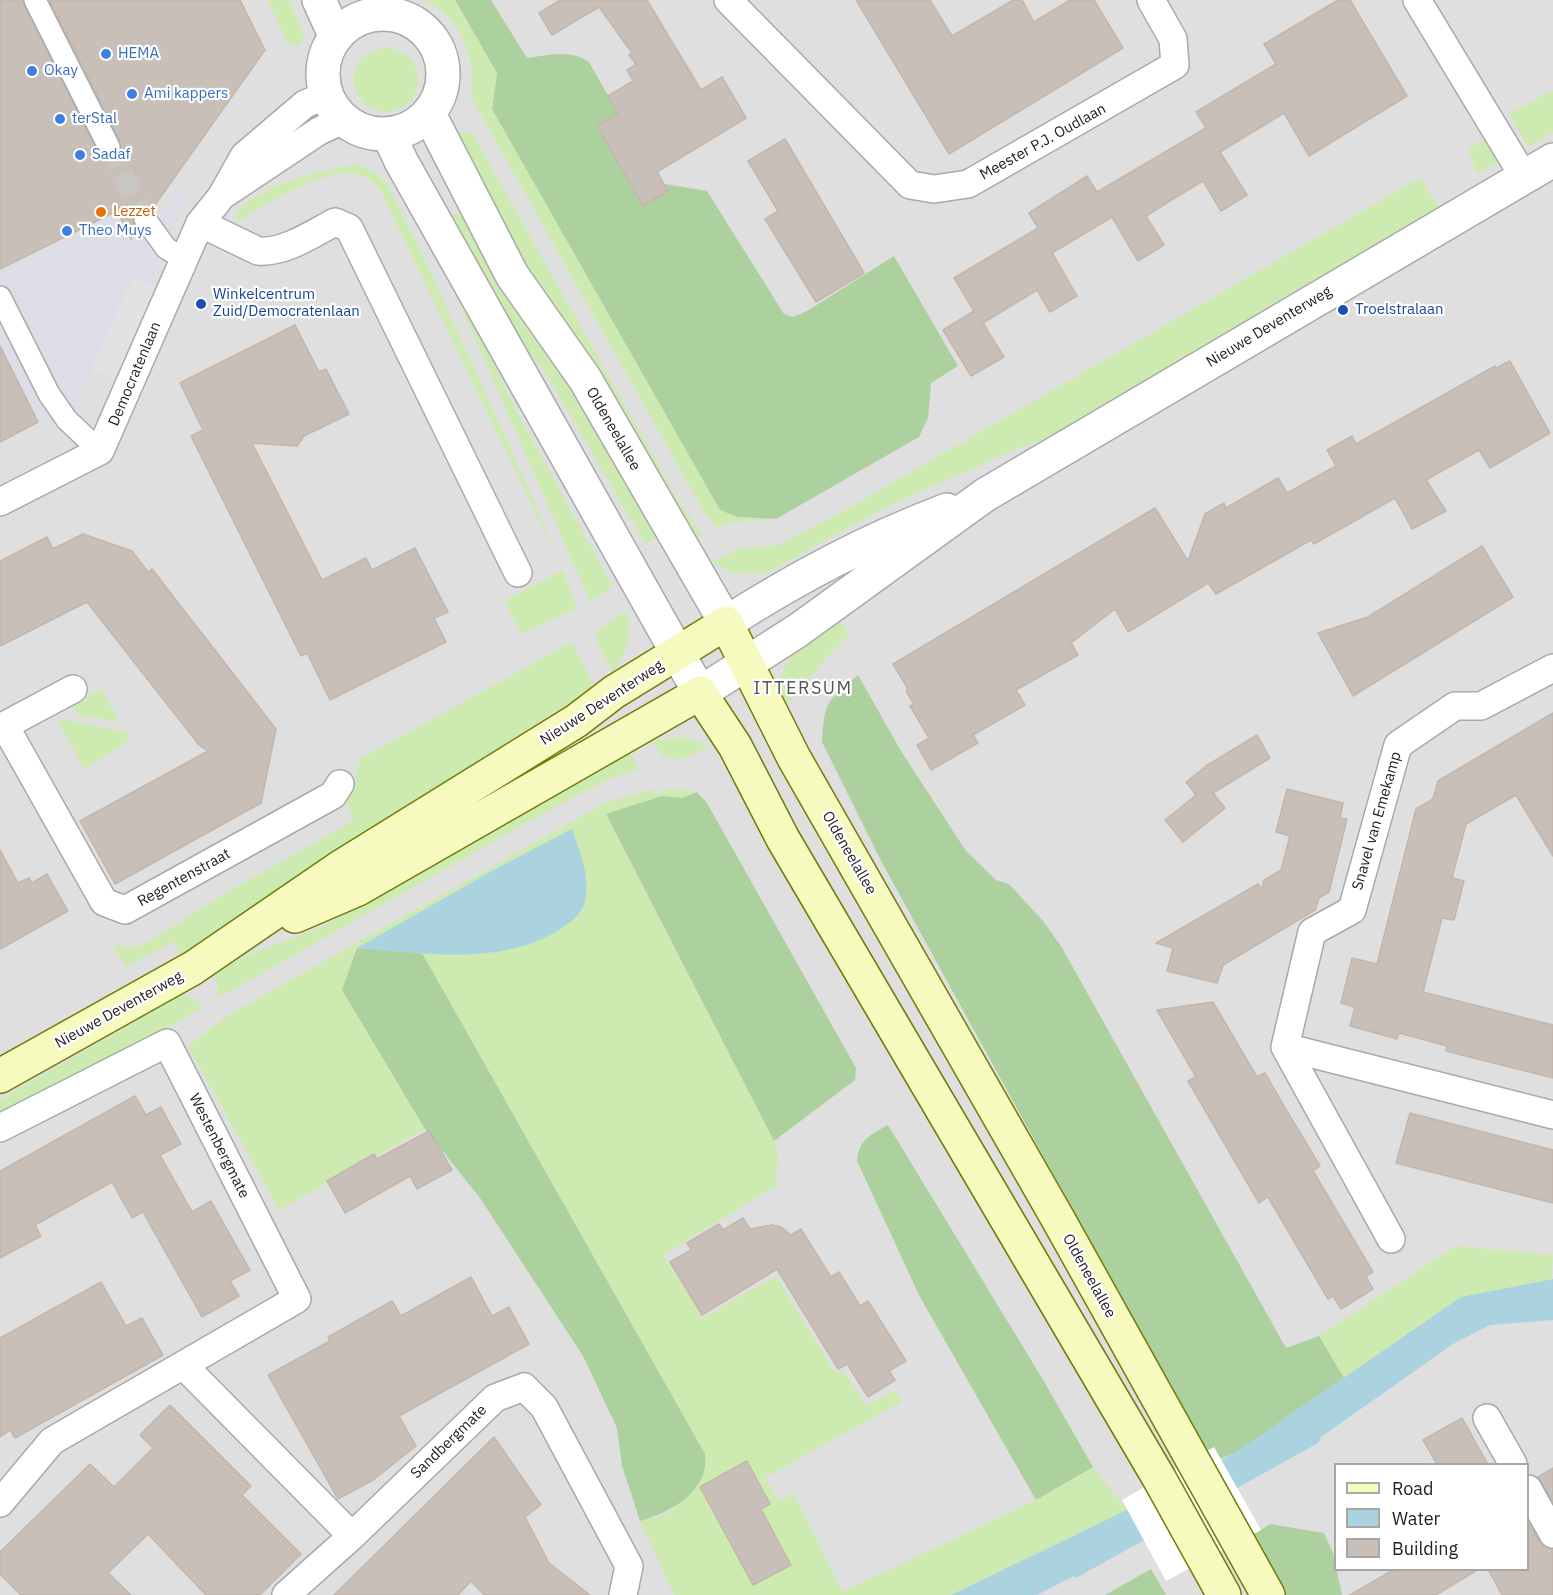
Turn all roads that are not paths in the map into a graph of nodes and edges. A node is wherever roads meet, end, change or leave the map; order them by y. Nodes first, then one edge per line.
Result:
1 (35, 0) edge
2 (319, 0) edge
3 (728, 0) edge
4 (1150, 0) edge
5 (1417, 0) edge
6 (372, 6) edge
7 (335, 35) junction
8 (334, 108) junction
9 (429, 114) junction
10 (389, 135) junction
11 (109, 147) tunnel mouth
12 (1553, 160) edge
13 (1524, 177) junction
14 (145, 219) tunnel mouth
15 (200, 223) junction
16 (184, 259) junction
17 (0, 297) edge
18 (100, 452) junction
19 (985, 495) junction
20 (0, 502) edge
21 (518, 573) dead end
22 (726, 623) junction
23 (678, 653) junction
24 (748, 665) junction
25 (1553, 668) edge
26 (73, 689) dead end
27 (700, 693) junction
28 (3, 727) edge
29 (340, 784) dead end
30 (236, 941) junction
31 (1285, 1047) junction
32 (0, 1076) edge
33 (1553, 1115) edge
34 (0, 1128) edge
35 (1391, 1239) dead end
36 (184, 1366) junction
37 (1487, 1418) dead end
38 (1512, 1463) edge
39 (1529, 1492) edge
40 (0, 1503) edge
41 (1553, 1534) edge
42 (352, 1536) junction
43 (286, 1595) edge
44 (623, 1595) edge
45 (1224, 1595) edge
46 (1268, 1595) edge

1 - 11 street
2 - 7 street
3 - 4 street, Meester P.J. Oudlaan
5 - 13 street
6 - 7 street
6 - 9 street
7 - 8 street
8 - 10 street
8 - 15 street, Democratenlaan
9 - 10 street
9 - 22 street, Oldeneelallee
10 - 23 street
12 - 13 street, Nieuwe Deventerweg
13 - 19 street, Nieuwe Deventerweg
14 - 16 street
15 - 16 street, Democratenlaan
15 - 21 street
16 - 18 street, Democratenlaan
17 - 18 street
18 - 20 street
19 - 22 street, Nieuwe Deventerweg
19 - 24 street, Nieuwe Deventerweg
22 - 23 main road, Nieuwe Deventerweg
22 - 24 main road, Oldeneelallee
23 - 27 street
23 - 30 main road, Nieuwe Deventerweg
24 - 27 street, Nieuwe Deventerweg
24 - 46 main road, Oldeneelallee
25 - 31 street, Snavel van Emekamp
26 - 28 street, Regentenstraat
27 - 30 main road, Nieuwe Deventerweg
27 - 45 main road
28 - 29 street, Regentenstraat
30 - 32 main road, Nieuwe Deventerweg
31 - 33 street
31 - 35 street
34 - 36 street, Westenbergmate
36 - 40 street, Westenbergmate
36 - 42 street
37 - 38 street
39 - 41 street
42 - 43 street, Sandbergmate
42 - 44 street, Sandbergmate

